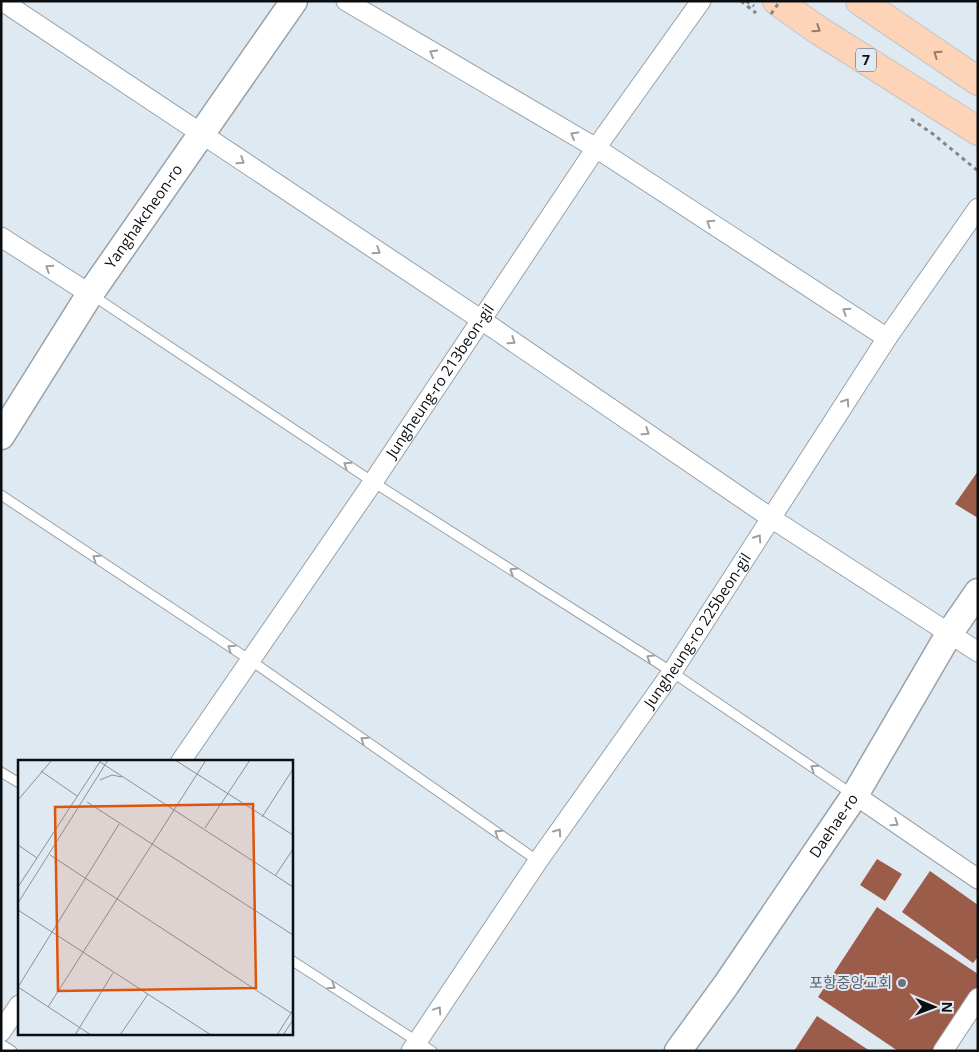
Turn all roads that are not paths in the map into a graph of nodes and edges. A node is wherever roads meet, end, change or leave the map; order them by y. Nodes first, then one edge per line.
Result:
1 (2, 1) edge
2 (294, 1) edge
3 (346, 1) edge
4 (701, 1) edge
5 (860, 1) edge
6 (776, 6) edge
7 (978, 81) edge
8 (966, 124) edge
9 (200, 134) junction
10 (596, 148) junction
11 (978, 148) edge
12 (978, 208) edge
13 (1, 237) edge
14 (90, 294) junction
15 (480, 319) junction
16 (887, 338) junction
17 (1, 436) edge
18 (373, 482) junction
19 (1, 495) edge
20 (771, 518) junction
21 (978, 592) edge
22 (949, 634) junction
23 (978, 652) edge
24 (250, 660) junction
25 (672, 672) junction
26 (182, 760) edge
27 (1, 772) edge
28 (18, 782) edge
29 (855, 795) junction
30 (538, 861) junction
31 (978, 879) edge
32 (292, 961) edge
33 (978, 998) edge
34 (18, 1006) edge
35 (1, 1032) edge
36 (1, 1044) edge
37 (420, 1047) edge
38 (12, 1051) edge
39 (678, 1051) edge
40 (943, 1051) edge

1 - 9 street
2 - 9 main road, Yanghakcheon-ro
10 -> 3 street
4 - 10 street, Jungheung-ro 213beon-gil
7 -> 5 main road
6 -> 8 main road, 7
8 - 11 main road
9 - 14 main road, Yanghakcheon-ro
9 -> 15 street
10 - 15 street, Jungheung-ro 213beon-gil
16 -> 10 street
12 - 16 street, Jungheung-ro 225beon-gil
14 -> 13 street
14 - 17 main road, Yanghakcheon-ro
18 -> 14 lane
15 - 18 street, Jungheung-ro 213beon-gil
15 -> 20 street
20 -> 16 street, Jungheung-ro 225beon-gil
18 - 24 street, Jungheung-ro 213beon-gil
25 -> 18 lane
24 -> 19 lane
20 - 22 street
25 -> 20 street, Jungheung-ro 225beon-gil
21 - 22 main road, Daehae-ro
22 - 23 street
22 - 29 main road, Daehae-ro
24 - 26 street, Jungheung-ro 213beon-gil
30 -> 24 lane
29 -> 25 lane
30 -> 25 street, Jungheung-ro 225beon-gil
27 - 28 lane
29 -> 31 street
29 - 39 main road, Daehae-ro
37 -> 30 street, Jungheung-ro 225beon-gil
32 -> 37 lane
33 - 40 street
34 - 35 street
36 - 38 lane

